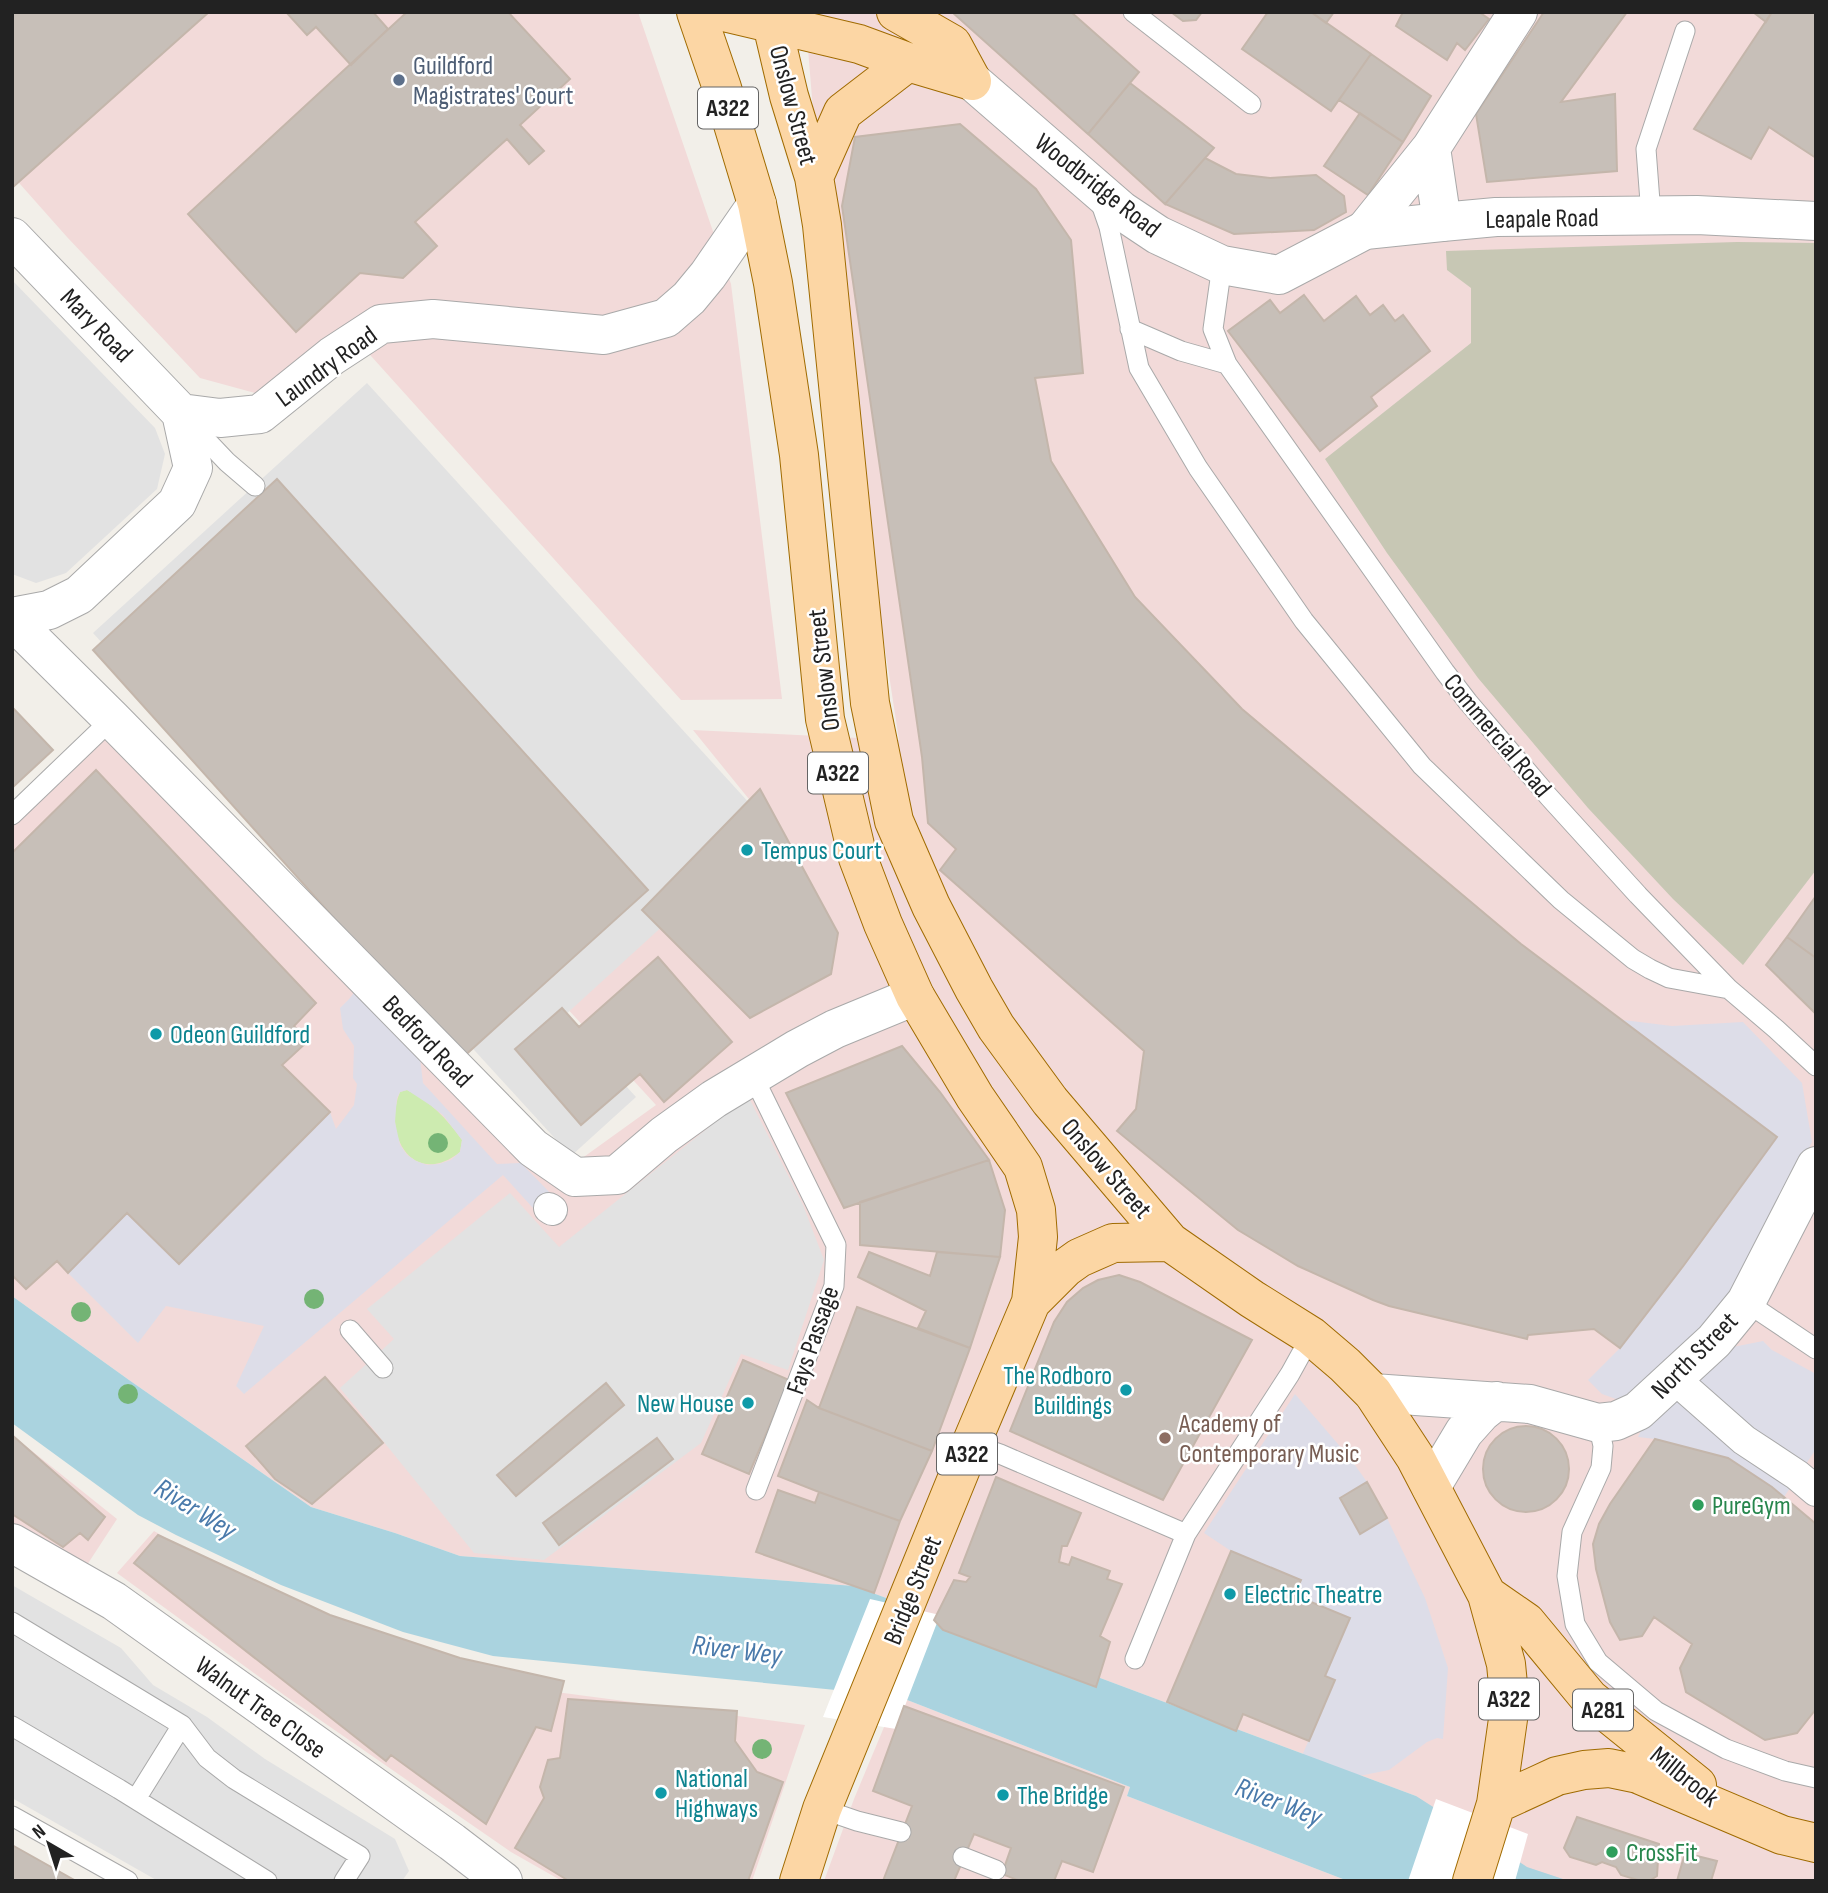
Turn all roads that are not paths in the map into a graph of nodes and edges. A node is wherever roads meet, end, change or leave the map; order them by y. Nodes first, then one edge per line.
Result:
1 (696, 12) edge
2 (724, 12) edge
3 (896, 12) edge
4 (1133, 12) edge
5 (1518, 12) edge
6 (769, 18) edge
7 (1685, 31) dead end
8 (908, 62) junction
9 (972, 80) junction
10 (1251, 104) dead end
11 (1431, 148) junction
12 (814, 177) junction
13 (1093, 185) junction
14 (757, 204) junction
15 (1651, 215) junction
16 (1816, 221) edge
17 (1442, 222) junction
18 (1365, 230) junction
19 (12, 237) edge
20 (1223, 265) junction
21 (1279, 275) joint
22 (1130, 329) junction
23 (1227, 364) junction
24 (181, 414) junction
25 (255, 486) dead end
26 (12, 618) edge
27 (112, 719) junction
28 (12, 816) edge
29 (1729, 989) junction
30 (915, 996) junction
31 (1816, 1066) edge
32 (753, 1076) junction
33 (1816, 1166) edge
34 (1170, 1242) junction
35 (1031, 1302) junction
36 (1746, 1302) junction
37 (350, 1330) dead end
38 (1311, 1336) junction
39 (1816, 1349) edge
40 (383, 1368) dead end
41 (1685, 1388) dead end
42 (1373, 1393) junction
43 (1496, 1401) junction
44 (1598, 1423) junction
45 (985, 1449) junction
46 (1431, 1487) junction
47 (756, 1490) dead end
48 (1816, 1490) edge
49 (1186, 1534) junction
50 (12, 1543) edge
51 (1487, 1595) junction
52 (12, 1622) edge
53 (1135, 1659) dead end
54 (182, 1724) junction
55 (12, 1726) edge
56 (1816, 1778) edge
57 (136, 1799) junction
58 (1496, 1804) junction
59 (822, 1809) junction
60 (1732, 1814) junction
61 (12, 1816) edge
62 (901, 1832) dead end
63 (1816, 1843) edge
64 (963, 1857) dead end
65 (996, 1870) dead end
66 (128, 1881) edge
67 (267, 1881) edge
68 (344, 1881) edge
69 (503, 1881) edge
70 (799, 1881) edge
71 (1472, 1881) edge

1 - 14 main road, Onslow Street / A322
2 - 6 main road
3 - 9 main road
4 - 10 lane
5 - 11 street
6 - 8 main road
6 - 12 main road, Onslow Street / A322
7 - 15 lane
8 - 9 main road
8 - 12 main road
9 - 13 street, Woodbridge Road
11 - 17 street
11 - 18 street
12 - 34 main road, Onslow Street / A322
13 - 20 street, Woodbridge Road
13 - 22 lane
14 - 24 street, Laundry Road
14 - 30 main road, Onslow Street / A322
15 - 16 street, Leapale Road
15 - 17 street, Leapale Road
17 - 18 street, Leapale Road
18 - 21 street, Leapale Road
19 - 24 street, Mary Road
20 - 21 street, Woodbridge Road
20 - 23 lane, Commercial Road
22 - 23 lane
22 - 29 lane
23 - 29 lane, Commercial Road
24 - 25 lane
24 - 26 street
26 - 27 street, Bedford Road
27 - 28 lane
27 - 32 street, Bedford Road
29 - 31 lane, Commercial Road
30 - 32 street, Bedford Road
30 - 35 main road, Onslow Street / A322
32 - 47 lane, Fays Passage
33 - 36 street, North Street
34 - 35 main road, Onslow Street / A322
34 - 38 main road, Onslow Street / A322
35 - 45 main road, Bridge Street / A322
36 - 39 lane
36 - 44 street, North Street
37 - 40 lane
38 - 42 main road, Onslow Street / A322
38 - 49 lane
41 - 48 street
42 - 43 street
42 - 46 main road, Onslow Street
43 - 44 street
43 - 46 street
44 - 56 lane
45 - 49 lane
45 - 59 main road, Bridge Street / A322
46 - 51 main road, Onslow Street
49 - 53 lane
50 - 69 street, Walnut Tree Close
51 - 58 main road, Onslow Street / A322
51 - 60 main road, Millbrook / A281
52 - 54 lane
54 - 57 lane
54 - 68 lane
55 - 57 lane
57 - 67 lane
58 - 60 main road, Millbrook / A281
58 - 71 main road, Onslow Street / A322
59 - 62 lane
59 - 70 main road, Bridge Street / A322
60 - 63 main road, Millbrook / A281
61 - 66 lane
64 - 65 lane

